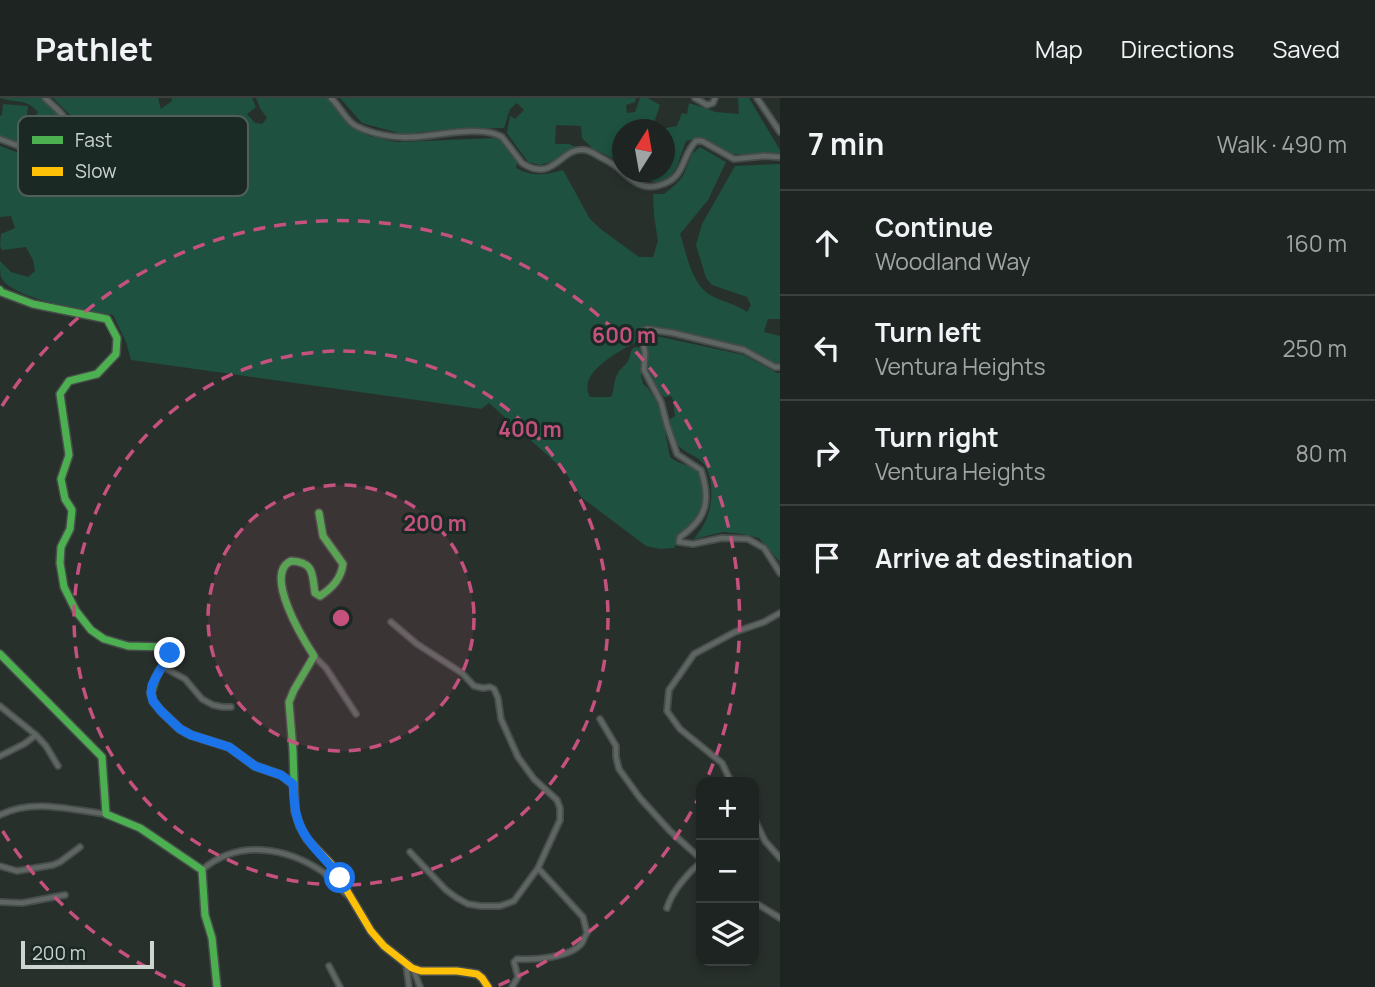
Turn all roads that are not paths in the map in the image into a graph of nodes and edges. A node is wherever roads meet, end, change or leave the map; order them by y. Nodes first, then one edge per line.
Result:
1 (46, 98) edge
2 (331, 98) edge
3 (695, 98) edge
4 (715, 98) edge
5 (757, 98) edge
6 (64, 116) edge
7 (780, 132) edge
8 (0, 139) edge
9 (18, 146) edge
10 (780, 157) edge
11 (0, 290) edge
12 (780, 367) edge
13 (319, 513) dead end
14 (780, 573) edge
15 (780, 613) edge
16 (391, 622) dead end
17 (0, 654) edge
18 (314, 656) junction
19 (163, 667) junction
20 (0, 706) edge
21 (231, 707) dead end
22 (356, 714) dead end
23 (600, 719) dead end
24 (36, 735) junction
25 (0, 756) edge
26 (58, 766) dead end
27 (729, 777) edge
28 (293, 784) junction
29 (106, 814) junction
30 (0, 815) edge
31 (759, 828) edge
32 (79, 847) dead end
33 (410, 852) dead end
34 (696, 856) edge
35 (780, 858) edge
36 (0, 866) edge
37 (696, 866) edge
38 (538, 868) junction
39 (202, 870) junction
40 (65, 895) dead end
41 (351, 898) junction
42 (0, 902) edge
43 (756, 903) edge
44 (667, 908) dead end
45 (780, 918) edge
46 (409, 965) junction
47 (330, 966) dead end
48 (217, 987) edge
49 (340, 987) edge
50 (409, 987) edge
51 (420, 987) edge
52 (488, 987) edge
53 (512, 987) edge

1 - 6 street
2 - 10 street
3 - 4 street
5 - 7 street
8 - 9 street
11 - 19 street
12 - 14 street
13 - 18 street
15 - 27 street
16 - 38 street
17 - 29 street
18 - 22 street
18 - 28 street
19 - 21 street
19 - 28 street
20 - 24 street
23 - 34 street
24 - 25 street
24 - 26 street
28 - 41 street
29 - 30 street
29 - 39 street
31 - 35 street
32 - 36 street
33 - 38 street
37 - 44 street
38 - 53 street
39 - 41 street
39 - 48 street
40 - 42 street
41 - 46 street
43 - 45 street
46 - 50 street
46 - 51 street
46 - 52 street
47 - 49 street

